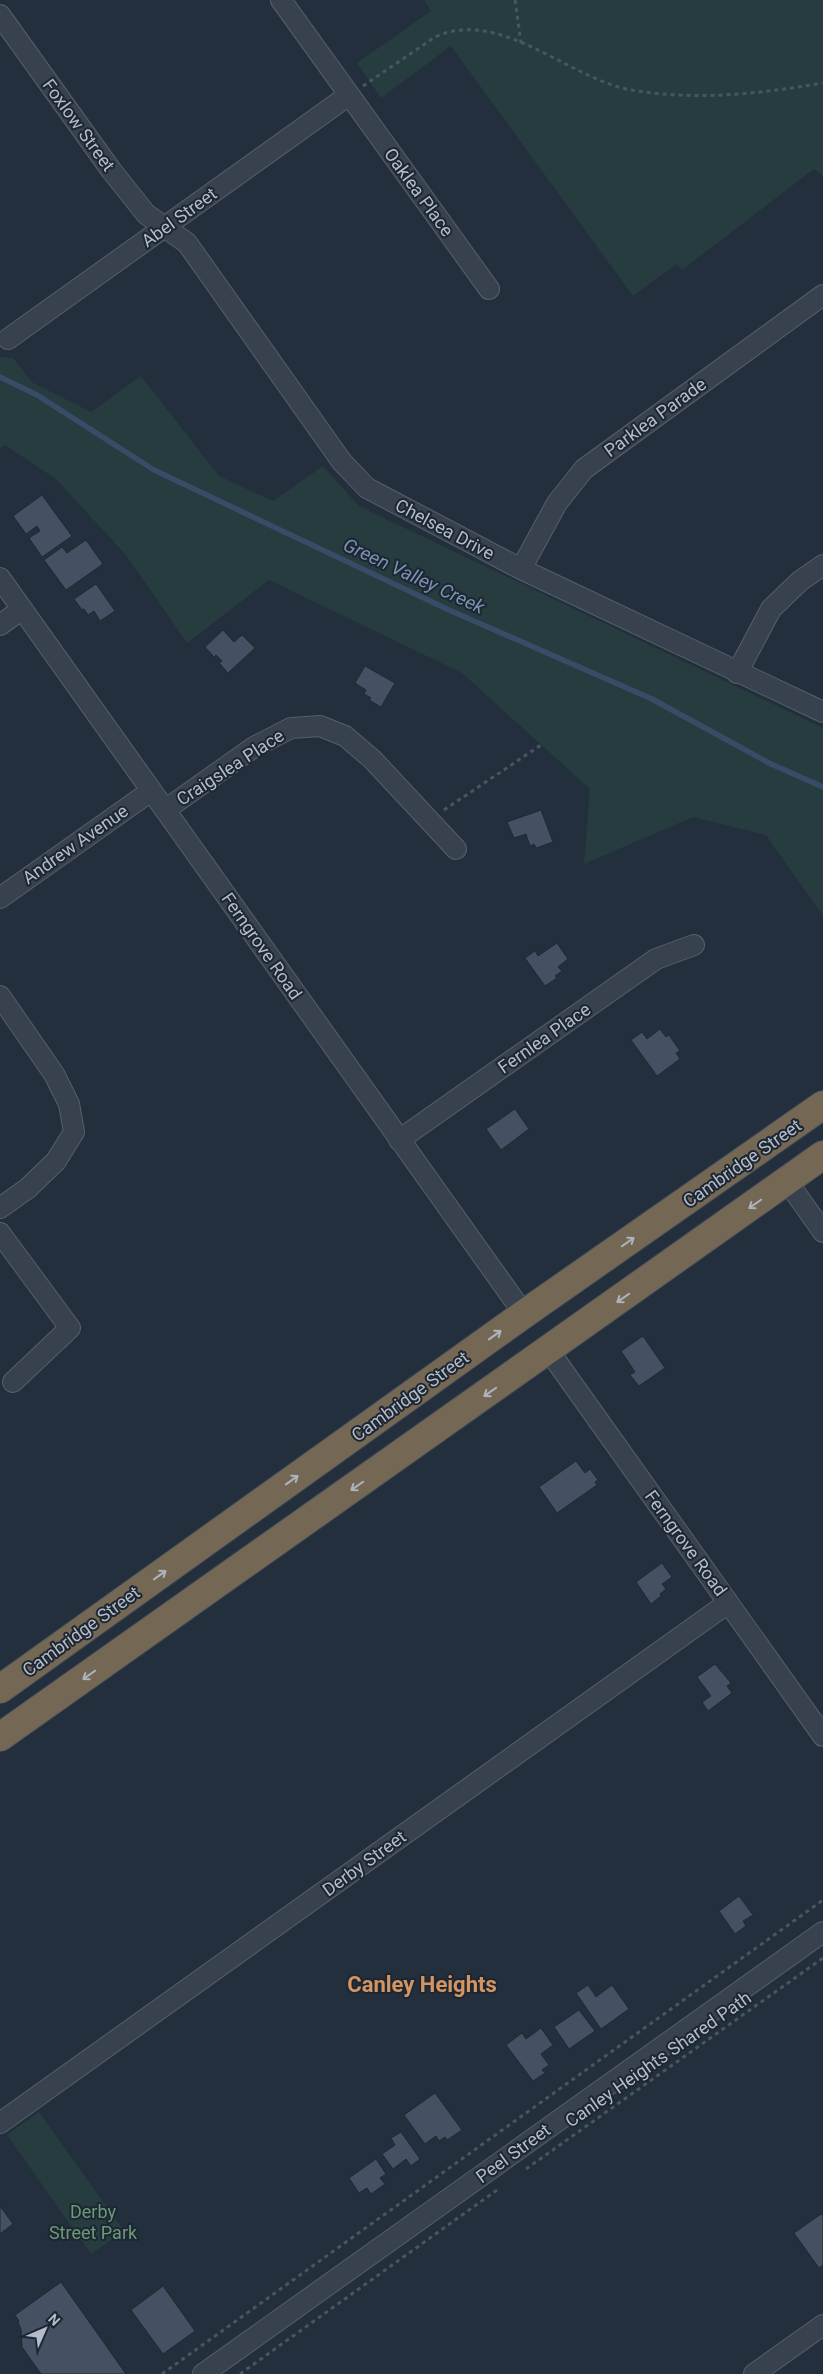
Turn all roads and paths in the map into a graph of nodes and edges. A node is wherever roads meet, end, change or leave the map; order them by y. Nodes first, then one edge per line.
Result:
1 (280, 0) edge
2 (515, 0) edge
3 (0, 15) edge
4 (521, 43) junction
5 (823, 83) edge
6 (349, 95) junction
7 (165, 227) junction
8 (489, 289) dead end
9 (823, 295) edge
10 (8, 339) dead end
11 (823, 565) edge
12 (521, 569) junction
13 (0, 578) edge
14 (22, 609) junction
15 (0, 625) edge
16 (737, 672) junction
17 (823, 712) edge
18 (541, 744) dead end
19 (151, 791) junction
20 (164, 810) junction
21 (429, 820) junction
22 (456, 850) dead end
23 (0, 898) edge
24 (694, 945) dead end
25 (0, 996) edge
26 (823, 1105) edge
27 (399, 1140) junction
28 (823, 1155) edge
29 (787, 1181) junction
30 (0, 1208) edge
31 (823, 1232) edge
32 (0, 1233) edge
33 (524, 1314) junction
34 (548, 1351) junction
35 (13, 1382) dead end
36 (728, 1603) junction
37 (0, 1689) edge
38 (823, 1735) edge
39 (0, 1737) edge
40 (823, 1900) edge
41 (823, 1932) edge
42 (823, 1958) edge
43 (0, 2123) edge
44 (525, 2170) dead end
45 (501, 2187) dead end
46 (823, 2325) edge
47 (162, 2374) edge
48 (203, 2374) edge
49 (240, 2374) edge
50 (754, 2374) edge

1 - 6 street, Oaklea Place
2 - 4 path
3 - 7 street, Foxlow Street
4 - 5 path
4 - 6 path
6 - 7 street, Abel Street
6 - 8 street, Oaklea Place
7 - 10 street, Abel Street
7 - 12 street, Chelsea Drive
9 - 12 street, Parklea Parade
11 - 16 street
12 - 16 street, Chelsea Drive
13 - 14 street, Ferngrove Road
14 - 15 street
14 - 19 street, Ferngrove Road
16 - 17 street, Chelsea Drive
18 - 21 path
19 - 20 street, Ferngrove Road
19 - 23 street, Andrew Avenue
20 - 21 street, Craigslea Place
20 - 27 street, Ferngrove Road
21 - 22 street, Craigslea Place
24 - 27 street, Fernlea Place
25 - 30 street
33 -> 26 highway, Cambridge Street
27 - 33 street, Ferngrove Road
28 - 29 highway
29 - 31 street
29 -> 34 highway
32 - 35 street
37 -> 33 highway, Cambridge Street
34 - 36 street, Ferngrove Road
34 -> 39 highway
36 - 38 street, Ferngrove Road
36 - 43 street, Derby Street
40 - 47 path
41 - 48 street, Peel Street
42 - 44 path, Canley Heights Shared Path
45 - 49 path
46 - 50 street

